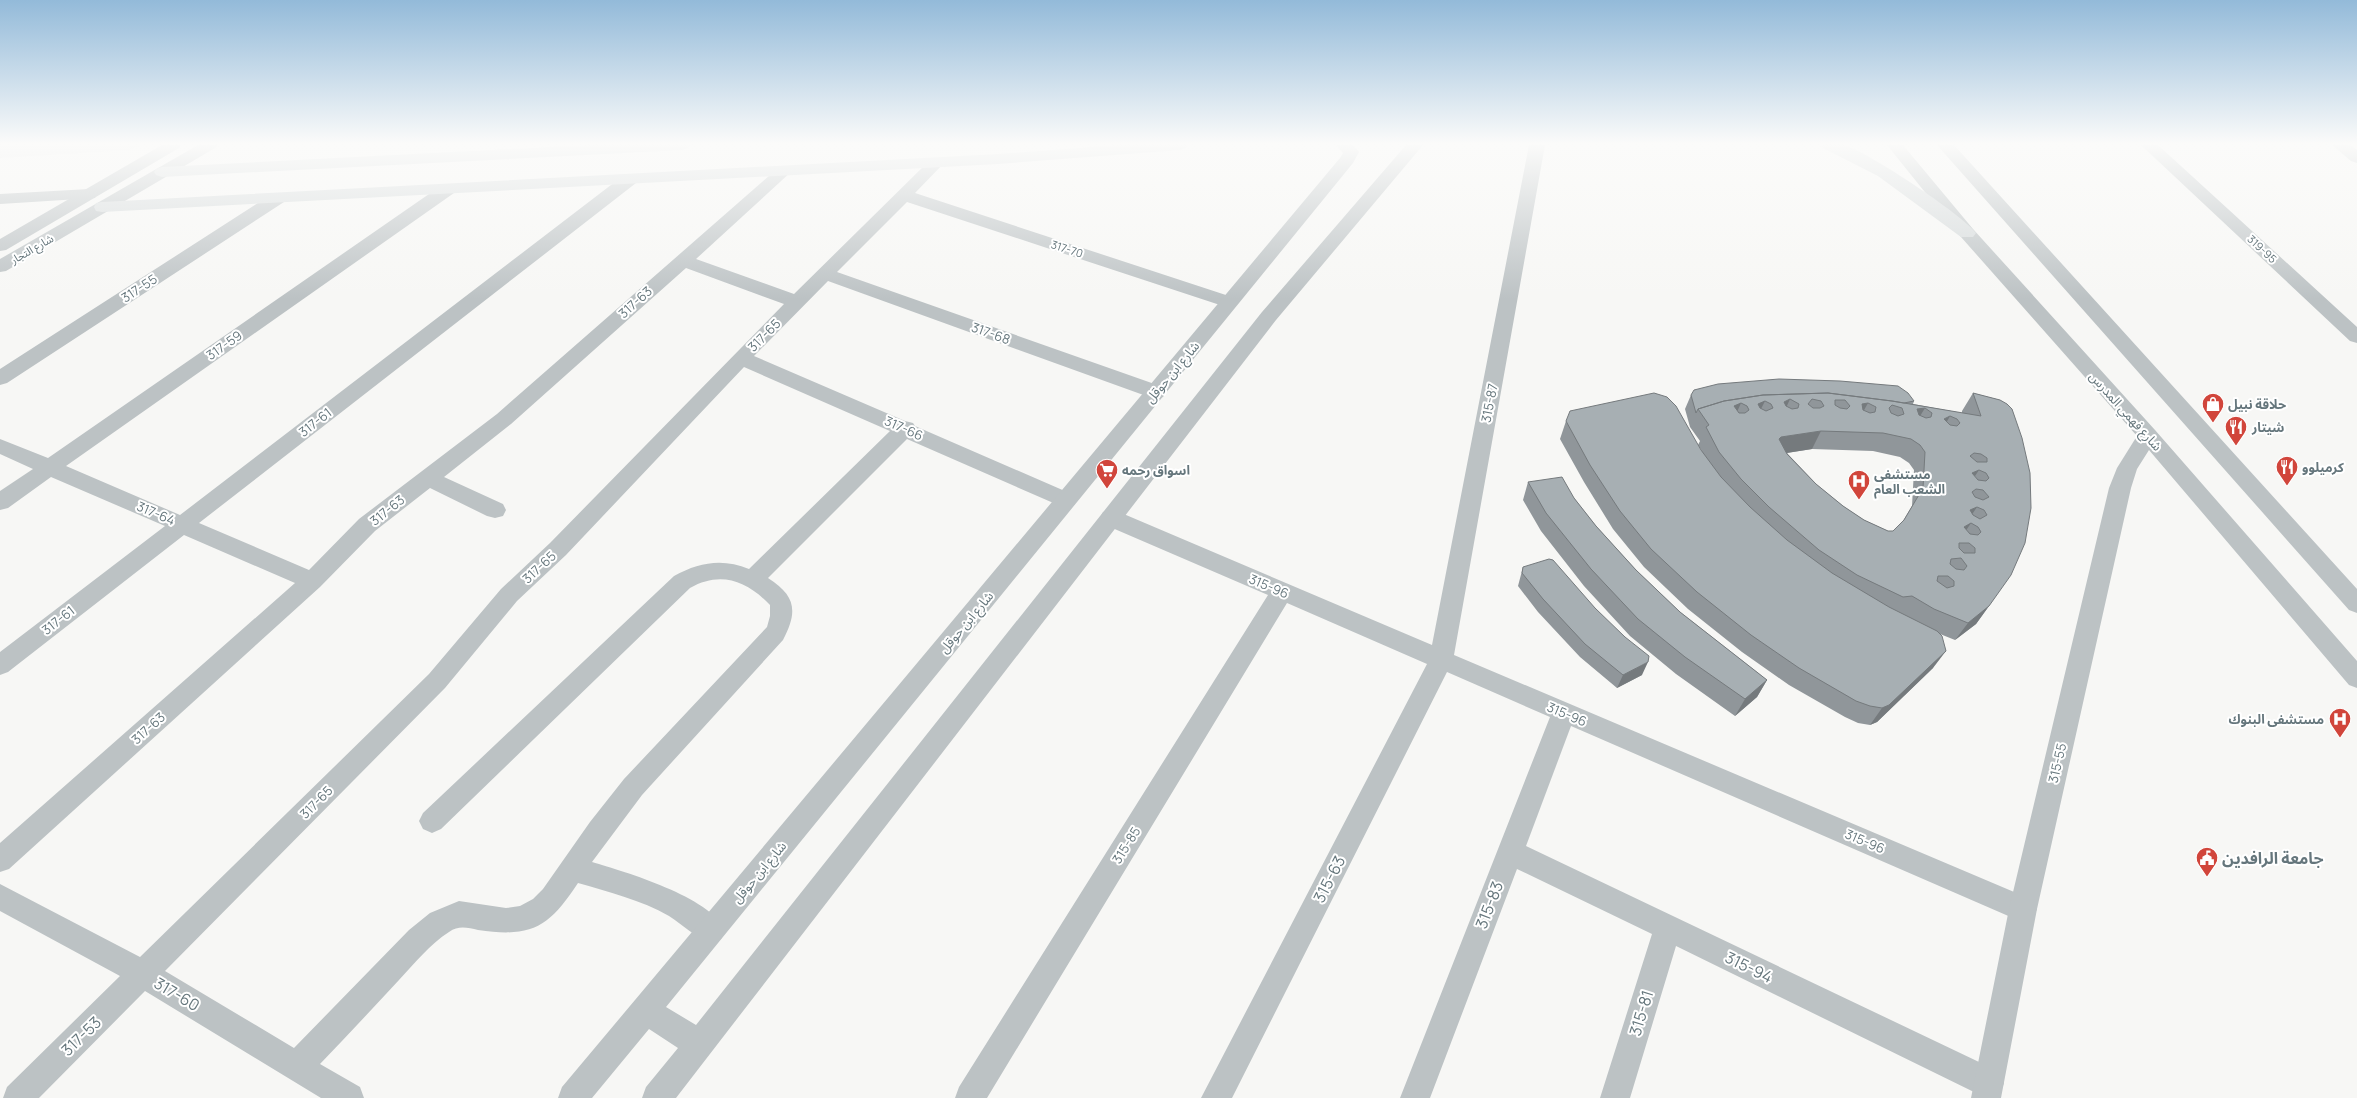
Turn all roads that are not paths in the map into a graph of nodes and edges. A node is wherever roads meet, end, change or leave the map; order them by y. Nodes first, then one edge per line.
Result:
1 (49, 196) edge
2 (85, 196) edge
3 (120, 196) edge
4 (311, 196) edge
5 (438, 196) edge
6 (608, 196) edge
7 (755, 196) edge
8 (903, 196) edge
9 (908, 196) edge
10 (1317, 196) edge
11 (1372, 196) edge
12 (1528, 196) edge
13 (1919, 196) edge
14 (1937, 196) edge
15 (1991, 196) edge
16 (2205, 196) edge
17 (278, 198) junction
18 (0, 199) edge
19 (102, 207) junction
20 (1967, 233) junction
21 (0, 246) edge
22 (682, 260) junction
23 (0, 267) edge
24 (826, 274) junction
25 (797, 302) junction
26 (1229, 302) junction
27 (2357, 337) edge
28 (741, 358) junction
29 (0, 378) edge
30 (1156, 392) junction
31 (906, 428) junction
32 (2148, 435) junction
33 (0, 446) edge
34 (49, 467) junction
35 (428, 478) junction
36 (1066, 500) junction
37 (0, 502) edge
38 (494, 510) dead end
39 (1111, 518) junction
40 (182, 524) junction
41 (752, 580) junction
42 (312, 581) junction
43 (1282, 592) junction
44 (2357, 604) edge
45 (1442, 660) junction
46 (0, 665) edge
47 (2357, 678) edge
48 (1564, 712) junction
49 (432, 821) dead end
50 (1510, 852) junction
51 (0, 860) edge
52 (572, 869) junction
53 (0, 897) edge
54 (2023, 909) junction
55 (1668, 928) junction
56 (711, 930) junction
57 (144, 974) junction
58 (645, 1010) junction
59 (699, 1044) junction
60 (297, 1067) junction
61 (1987, 1090) edge
62 (18, 1098) edge
63 (349, 1098) edge
64 (573, 1098) edge
65 (657, 1098) edge
66 (970, 1098) edge
67 (1216, 1098) edge
68 (1415, 1098) edge
69 (1615, 1098) edge

1 - 18 street
2 - 21 street
3 - 19 street, شارع التجار
4 - 17 main road
5 - 34 street, 317-59
6 - 40 street, 317-61
7 - 22 street, 317-63
8 - 24 street, 317-65
9 - 26 street, 317-70
10 - 26 street, شارع ابن حوقل
11 - 39 street
12 - 45 street, 315-87
13 - 20 main road
14 - 20 street, شارع فهمي المدرس
15 - 44 street
16 - 27 street, 319-95
17 - 19 main road
17 - 29 street, 317-55
19 - 23 street, شارع التجار
20 - 32 street, شارع فهمي المدرس
22 - 25 street
22 - 35 street, 317-63
24 - 25 street, 317-65
24 - 30 street, 317-68
25 - 28 street, 317-65
26 - 30 street, شارع ابن حوقل
28 - 31 street, 317-66
28 - 57 street, 317-65
30 - 36 street, شارع ابن حوقل
31 - 36 street, 317-66
31 - 41 street
32 - 47 street, شارع فهمي المدرس
32 - 54 street, 315-55
33 - 34 street, 317-64
34 - 37 street, 317-59
34 - 40 street, 317-64
35 - 38 street
35 - 42 street, 317-63
36 - 56 street, شارع ابن حوقل
39 - 43 street, 315-96
39 - 59 street
40 - 42 street, 317-64
40 - 46 street, 317-61
41 - 49 street
41 - 52 street
42 - 51 street, 317-63
43 - 45 street, 315-96
43 - 66 street, 315-85
45 - 48 street, 315-96
45 - 67 street, 315-63
48 - 50 street, 315-83
48 - 54 street, 315-96
50 - 55 street, 315-94
50 - 68 street, 315-83
52 - 56 street
52 - 60 street
53 - 57 street, 317-60
54 - 61 street, 315-55
55 - 61 street, 315-94
55 - 69 street, 315-81
56 - 58 street, شارع ابن حوقل
57 - 60 street, 317-60
57 - 62 street, 317-53
58 - 59 street
58 - 64 street, شارع ابن حوقل
59 - 65 street
60 - 63 street, 317-60

